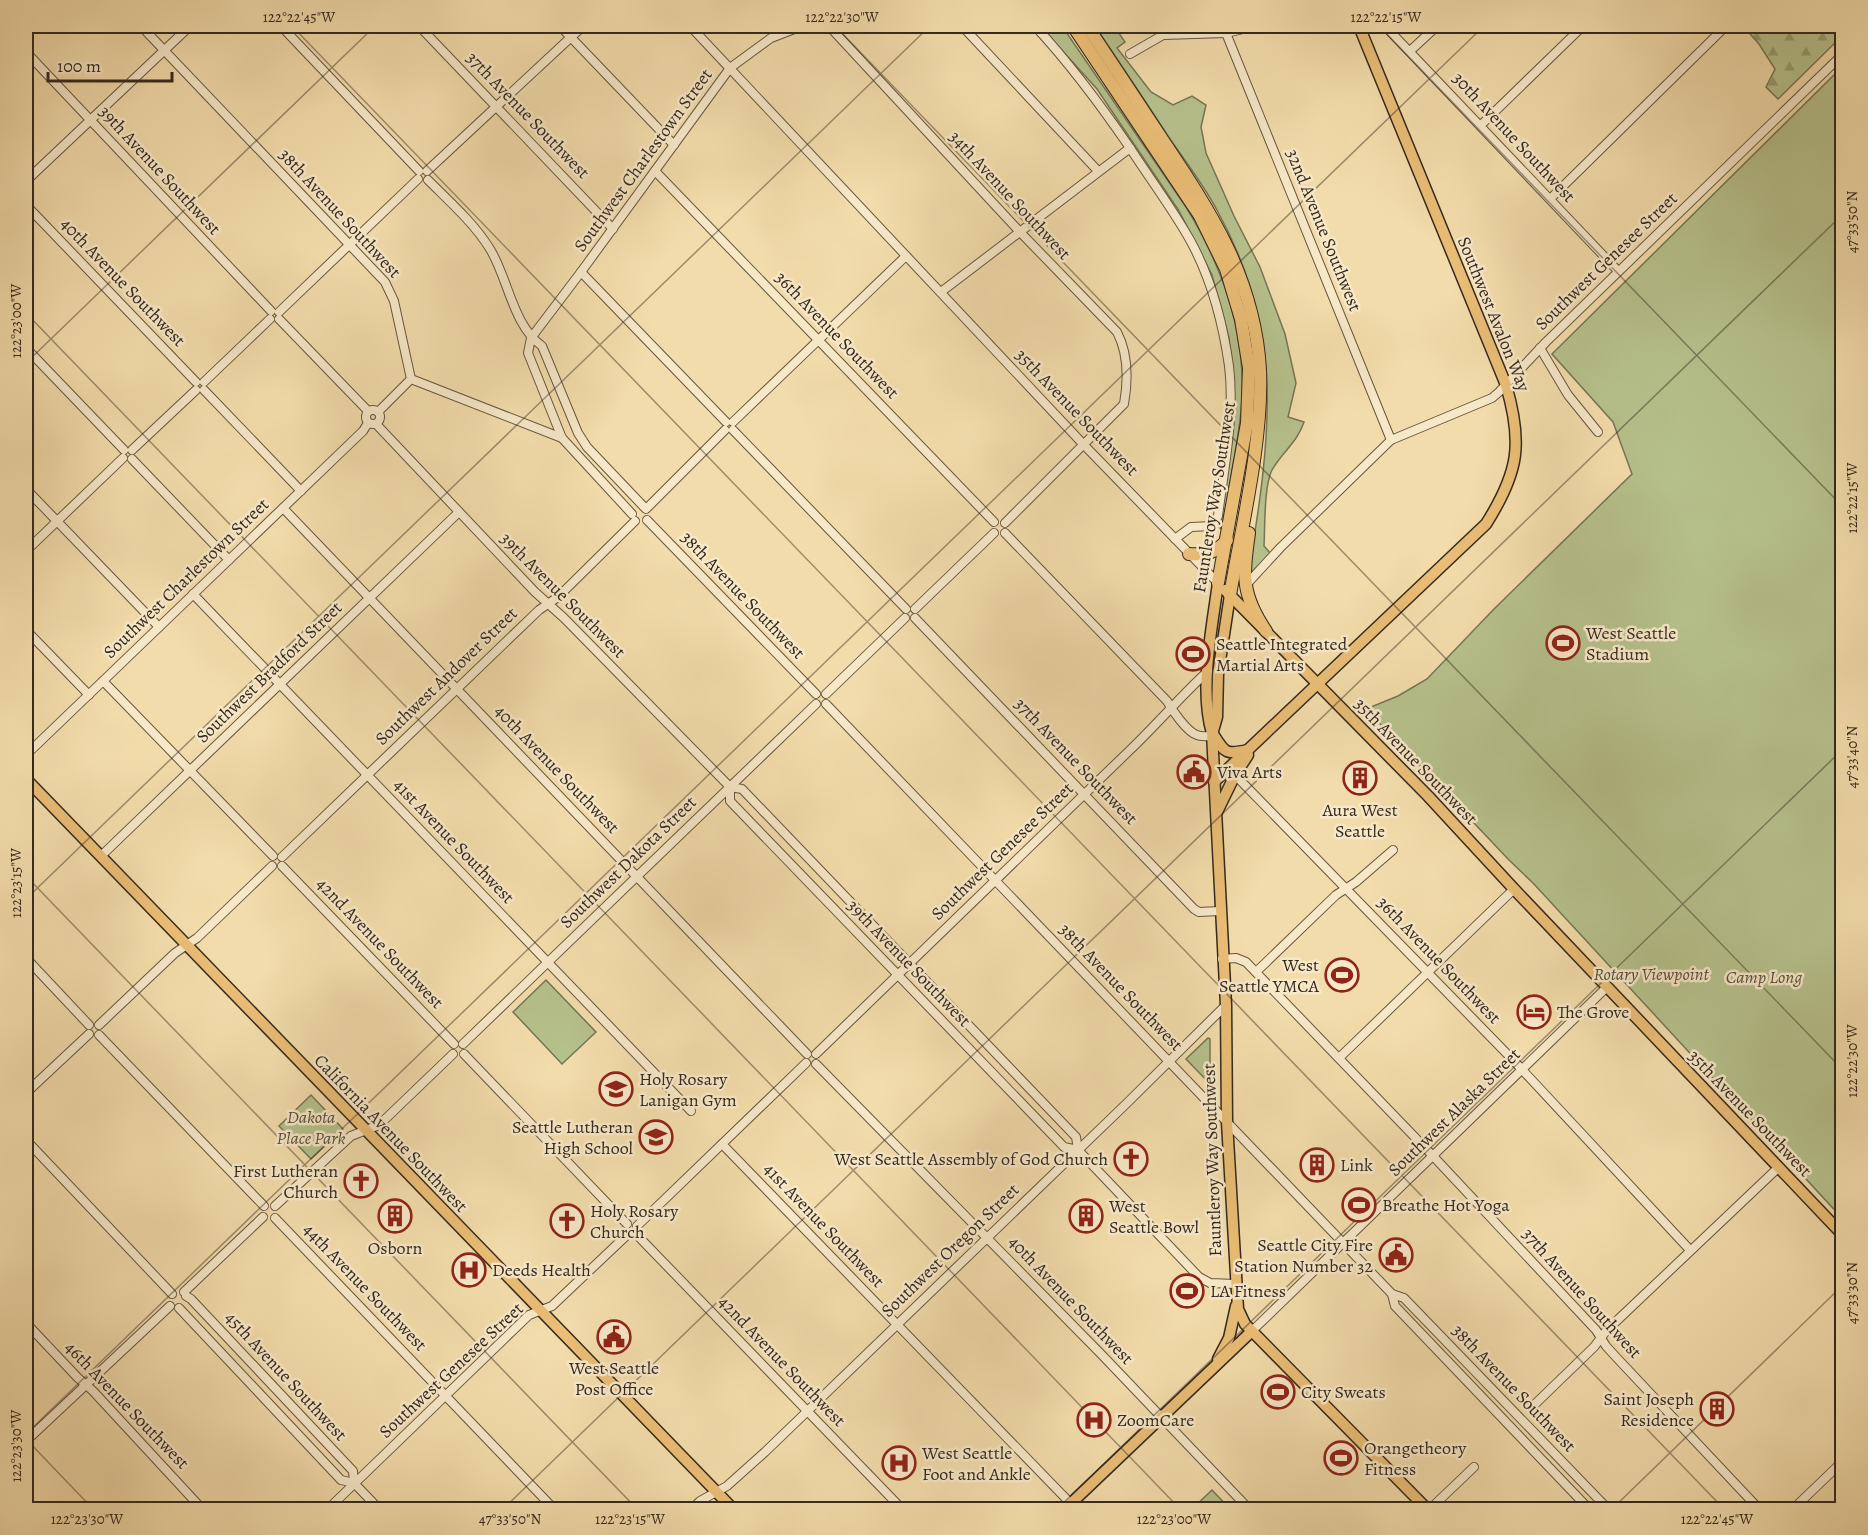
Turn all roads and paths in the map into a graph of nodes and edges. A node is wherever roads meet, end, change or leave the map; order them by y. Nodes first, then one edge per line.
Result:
1 (141, 26) edge
2 (190, 26) edge
3 (281, 26) edge
4 (419, 26) edge
5 (560, 26) edge
6 (583, 26) edge
7 (690, 26) edge
8 (802, 26) edge
9 (829, 26) edge
10 (963, 26) edge
11 (1035, 26) edge
12 (1073, 26) edge
13 (1087, 26) edge
14 (1256, 26) edge
15 (1359, 26) edge
16 (1385, 26) edge
17 (1437, 26) edge
18 (1583, 26) edge
19 (1726, 26) edge
20 (1226, 33) junction
21 (571, 37) junction
22 (164, 49) junction
23 (1410, 51) junction
24 (26, 52) edge
25 (1130, 54) dead end
26 (1842, 55) edge
27 (730, 68) junction
28 (497, 106) junction
29 (90, 120) junction
30 (1481, 125) junction
31 (674, 145) junction
32 (1130, 148) junction
33 (655, 171) junction
34 (1098, 171) junction
35 (423, 175) junction
36 (26, 181) edge
37 (1550, 199) junction
38 (26, 205) edge
39 (613, 229) junction
40 (1020, 231) junction
41 (349, 244) junction
42 (906, 256) junction
43 (1618, 271) junction
44 (582, 272) junction
45 (941, 292) junction
46 (275, 315) junction
47 (531, 338) junction
48 (819, 340) junction
49 (26, 348) edge
50 (1540, 348) junction
51 (411, 379) junction
52 (1506, 385) junction
53 (200, 386) junction
54 (368, 411) junction
55 (378, 412) junction
56 (372, 423) junction
57 (730, 426) junction
58 (1598, 432) dead end
59 (562, 438) junction
60 (1391, 440) junction
61 (1084, 445) junction
62 (128, 454) junction
63 (26, 489) edge
64 (1248, 489) junction
65 (301, 491) junction
66 (283, 508) junction
67 (645, 508) junction
68 (459, 512) junction
69 (634, 518) junction
70 (646, 520) junction
71 (57, 521) junction
72 (994, 522) junction
73 (1005, 523) junction
74 (994, 533) junction
75 (1005, 533) junction
76 (1175, 539) junction
77 (1227, 540) junction
78 (26, 551) edge
79 (1189, 554) junction
80 (229, 560) junction
81 (1218, 583) junction
82 (1245, 586) junction
83 (193, 594) junction
84 (1230, 595) junction
85 (370, 598) junction
86 (548, 604) junction
87 (910, 613) junction
88 (159, 627) junction
89 (26, 630) edge
90 (1266, 631) junction
91 (1208, 670) junction
92 (103, 681) junction
93 (1318, 683) junction
94 (280, 684) junction
95 (457, 688) junction
96 (816, 694) junction
97 (826, 694) junction
98 (88, 695) junction
99 (821, 704) junction
100 (1171, 710) junction
101 (1212, 734) junction
102 (1252, 746) junction
103 (26, 755) edge
104 (1234, 769) junction
105 (190, 771) junction
106 (368, 775) junction
107 (26, 779) edge
108 (1214, 782) junction
109 (730, 787) junction
110 (1085, 794) junction
111 (1215, 815) junction
112 (1393, 850) dead end
113 (101, 856) junction
114 (279, 860) junction
115 (637, 876) junction
116 (996, 879) junction
117 (1347, 889) junction
118 (1514, 889) junction
119 (1220, 911) junction
120 (188, 944) junction
121 (26, 958) edge
122 (1222, 959) junction
123 (548, 962) junction
124 (909, 963) junction
125 (1256, 972) junction
126 (1428, 972) junction
127 (897, 975) junction
128 (1607, 987) junction
129 (1226, 1005) junction
130 (92, 1028) junction
131 (457, 1047) junction
132 (810, 1057) junction
133 (1339, 1058) junction
134 (1169, 1062) junction
135 (1522, 1070) junction
136 (26, 1093) edge
137 (691, 1111) dead end
138 (1227, 1122) junction
139 (365, 1130) junction
140 (26, 1140) edge
141 (723, 1144) junction
142 (1078, 1150) junction
143 (1433, 1156) junction
144 (1779, 1167) junction
145 (264, 1206) junction
146 (275, 1206) junction
147 (263, 1217) junction
148 (275, 1218) junction
149 (627, 1224) junction
150 (637, 1230) junction
151 (1842, 1234) edge
152 (627, 1235) junction
153 (986, 1238) junction
154 (1344, 1241) junction
155 (1690, 1250) junction
156 (1235, 1284) junction
157 (172, 1294) junction
158 (185, 1294) junction
159 (1392, 1294) junction
160 (1236, 1302) junction
161 (174, 1307) junction
162 (540, 1311) junction
163 (26, 1323) edge
164 (896, 1324) junction
165 (1252, 1330) junction
166 (1601, 1338) junction
167 (1207, 1376) junction
168 (86, 1384) junction
169 (446, 1396) junction
170 (1533, 1406) dead end
171 (807, 1410) junction
172 (1162, 1417) junction
173 (26, 1441) edge
174 (1842, 1462) edge
175 (1474, 1467) dead end
176 (354, 1483) junction
177 (718, 1493) junction
178 (26, 1503) edge
179 (1071, 1507) edge
180 (32, 1509) edge
181 (203, 1509) edge
182 (327, 1509) edge
183 (380, 1509) edge
184 (555, 1509) edge
185 (691, 1509) edge
186 (734, 1509) edge
187 (903, 1509) edge
188 (1250, 1509) edge
189 (1428, 1509) edge
190 (1590, 1509) edge
191 (1610, 1509) edge
192 (1760, 1509) edge
193 (1792, 1509) edge

1 - 22 street, 38th Avenue Southwest
2 - 22 street
3 - 35 street
4 - 28 street, 37th Avenue Southwest
5 - 21 street
6 - 21 street
7 - 27 street, 35th Avenue Southwest
8 - 27 street, Southwest Charlestown Street
9 - 40 street, 34th Avenue Southwest
10 - 34 street
11 - 32 street, Fauntleroy Way Southwest
12 - 77 highway, Fauntleroy Way Southwest
13 - 64 highway, Fauntleroy Way Southwest
14 - 20 street
15 - 52 main road, Southwest Avalon Way
16 - 23 street, 30th Avenue Southwest
17 - 23 street
18 - 30 street
19 - 37 street
20 - 25 street
20 - 60 street, 32nd Avenue Southwest
21 - 28 street
21 - 31 street
22 - 29 street
22 - 41 street, 38th Avenue Southwest
23 - 30 street, 30th Avenue Southwest
24 - 29 street, 39th Avenue Southwest
26 - 43 street, Southwest Genesee Street
27 - 31 street, Southwest Charlestown Street
27 - 42 street, 35th Avenue Southwest
28 - 35 street
28 - 39 street, 37th Avenue Southwest
29 - 36 street
29 - 46 street, 39th Avenue Southwest
30 - 37 street, 30th Avenue Southwest
31 - 33 street, Southwest Charlestown Street
32 - 34 street
32 - 76 street, Fauntleroy Way Southwest
33 - 39 street, Southwest Charlestown Street
33 - 48 street, 36th Avenue Southwest
34 - 40 street
35 - 41 street
35 - 47 street
37 - 43 street, 30th Avenue Southwest
38 - 53 street, 40th Avenue Southwest
39 - 44 street, Southwest Charlestown Street
40 - 45 street
40 - 61 street, 34th Avenue Southwest
41 - 46 street
41 - 51 street, 38th Avenue Southwest
42 - 45 street, 35th Avenue Southwest
42 - 48 street
43 - 50 street, Southwest Genesee Street
44 - 47 street, Southwest Charlestown Street
44 - 57 street, 37th Avenue Southwest
45 - 61 street, 35th Avenue Southwest
46 - 53 street
46 - 54 street, 39th Avenue Southwest
47 - 59 street
47 - 67 street
48 - 57 street
48 - 72 street, 36th Avenue Southwest
49 - 62 street
50 - 52 street, Southwest Genesee Street
50 - 58 street
51 - 55 street
51 - 59 street
52 - 60 street, Southwest Genesee Street
52 - 93 main road, Southwest Avalon Way
53 - 62 street
53 - 65 street, 40th Avenue Southwest
54 - 55 street
54 - 56 street
55 - 56 street
56 - 65 street, Southwest Charlestown Street
56 - 68 street, 39th Avenue Southwest
57 - 67 street
57 - 87 street, 37th Avenue Southwest
59 - 69 street
60 - 82 street, Southwest Genesee Street
61 - 73 street
61 - 76 street, 35th Avenue Southwest
62 - 71 street
62 - 80 street
63 - 71 street
64 - 82 highway
64 - 84 highway, Fauntleroy Way Southwest
65 - 66 street, Southwest Charlestown Street
66 - 80 street, Southwest Charlestown Street
66 - 85 street, 40th Avenue Southwest
67 - 69 street
67 - 70 street
68 - 85 street, Southwest Bradford Street
68 - 86 street, 39th Avenue Southwest
69 - 70 street
69 - 86 street, Southwest Andover Street
70 - 96 street, 38th Avenue Southwest
71 - 78 street
71 - 88 street
72 - 73 street
72 - 74 street
73 - 75 street
74 - 75 street
74 - 87 street
75 - 100 street
76 - 79 street, 35th Avenue Southwest
77 - 79 highway
77 - 81 highway, Fauntleroy Way Southwest
79 - 81 street, 35th Avenue Southwest
80 - 83 street, Southwest Charlestown Street
81 - 84 main road, 35th Avenue Southwest
81 - 91 main road, Fauntleroy Way Southwest
82 - 90 highway
83 - 88 street, Southwest Charlestown Street
83 - 94 street, 41st Avenue Southwest
84 - 90 main road, 35th Avenue Southwest
84 - 101 main road, Fauntleroy Way Southwest
85 - 94 street, Southwest Bradford Street
85 - 95 street, 40th Avenue Southwest
86 - 95 street, Southwest Andover Street
86 - 109 street, 39th Avenue Southwest
87 - 97 street
87 - 110 street, 37th Avenue Southwest
88 - 92 street, Southwest Charlestown Street
89 - 98 street
90 - 93 main road, 35th Avenue Southwest
91 - 100 street, Southwest Genesee Street
91 - 101 main road, Fauntleroy Way Southwest
92 - 98 street, Southwest Charlestown Street
92 - 105 street, 42nd Avenue Southwest
93 - 102 main road, Southwest Avalon Way
93 - 118 main road, 35th Avenue Southwest
94 - 105 street, Southwest Bradford Street
94 - 106 street, 41st Avenue Southwest
95 - 106 street, Southwest Andover Street
95 - 115 street, 40th Avenue Southwest
96 - 97 street
96 - 99 street
97 - 99 street
98 - 103 street, Southwest Charlestown Street
99 - 109 street, Southwest Dakota Street
99 - 116 street, 38th Avenue Southwest
100 - 101 street
100 - 110 street, Southwest Genesee Street
101 - 102 main road
101 - 108 main road, Fauntleroy Way Southwest
102 - 104 main road, Southwest Avalon Way
104 - 108 main road, Southwest Avalon Way
104 - 111 main road, Southwest Avalon Way
104 - 117 street, 36th Avenue Southwest
105 - 113 street, Southwest Bradford Street
105 - 114 street, 42nd Avenue Southwest
106 - 114 street, Southwest Andover Street
106 - 123 street, 41st Avenue Southwest
107 - 113 main road, California Avenue Southwest
108 - 111 main road, Fauntleroy Way Southwest
109 - 115 street, Southwest Dakota Street
109 - 124 street, 39th Avenue Southwest
109 - 127 street, 39th Avenue Southwest
110 - 116 street, Southwest Genesee Street
110 - 119 street, 37th Avenue Southwest
111 - 119 main road, Fauntleroy Way Southwest
112 - 117 street
113 - 120 main road, California Avenue Southwest
114 - 120 street
114 - 131 street, 42nd Avenue Southwest
115 - 123 street, Southwest Dakota Street
115 - 132 street, 40th Avenue Southwest
116 - 124 street, Southwest Genesee Street
116 - 134 street, 38th Avenue Southwest
117 - 125 street
117 - 126 street, 36th Avenue Southwest
118 - 126 street
118 - 128 main road, 35th Avenue Southwest
119 - 122 main road, Fauntleroy Way Southwest
120 - 130 street
120 - 139 main road, California Avenue Southwest
121 - 130 street
122 - 125 street, 37th Avenue Southwest
122 - 129 main road, Fauntleroy Way Southwest
123 - 131 street, Southwest Dakota Street
123 - 137 street, 41st Avenue Southwest
124 - 127 street, Southwest Genesee Street
124 - 142 street, 39th Avenue Southwest
125 - 133 street, 37th Avenue Southwest
126 - 133 street
126 - 135 street, 36th Avenue Southwest
127 - 132 street, Southwest Genesee Street
127 - 142 street, 39th Avenue Southwest
128 - 135 street, Southwest Alaska Street
128 - 144 main road, 35th Avenue Southwest
129 - 134 street, Southwest Oregon Street
129 - 138 main road, Fauntleroy Way Southwest
130 - 136 street
130 - 145 street
131 - 139 street, Southwest Dakota Street
131 - 149 street
132 - 141 street, Southwest Genesee Street
132 - 153 street, 40th Avenue Southwest
133 - 143 street, 37th Avenue Southwest
134 - 138 street, 38th Avenue Southwest
134 - 142 street, Southwest Oregon Street
135 - 143 street, Southwest Alaska Street
135 - 155 street, 36th Avenue Southwest
138 - 154 street, 38th Avenue Southwest
138 - 156 main road, Fauntleroy Way Southwest
139 - 146 street, Southwest Dakota Street
139 - 162 main road, California Avenue Southwest
140 - 157 street
141 - 150 street, Southwest Genesee Street
141 - 164 street, 41st Avenue Southwest
142 - 153 street, Southwest Oregon Street
142 - 156 street, 39th Avenue Southwest
143 - 154 street, Southwest Alaska Street
143 - 166 street, 37th Avenue Southwest
144 - 151 main road, 35th Avenue Southwest
144 - 155 street
145 - 146 street
145 - 147 street
146 - 148 street
147 - 148 street
147 - 158 street
148 - 169 street, 44th Avenue Southwest
149 - 150 street
149 - 152 street
150 - 152 street
150 - 171 street, 42nd Avenue Southwest
152 - 162 street, Southwest Genesee Street
153 - 164 street, Southwest Oregon Street
153 - 172 street, 40th Avenue Southwest
154 - 159 street, 38th Avenue Southwest
154 - 165 street, Southwest Alaska Street
155 - 166 street
156 - 160 main road, Fauntleroy Way Southwest
157 - 158 street
157 - 161 street
158 - 161 street
158 - 176 street, 45th Avenue Southwest
159 - 190 street, 38th Avenue Southwest
159 - 191 street, 38th Avenue Southwest
160 - 165 main road, Fauntleroy Way Southwest
160 - 167 main road
161 - 168 street
161 - 176 street, 45th Avenue Southwest
162 - 169 street, Southwest Genesee Street
162 - 177 main road, California Avenue Southwest
163 - 168 street, 46th Avenue Southwest
164 - 171 street, Southwest Oregon Street
164 - 179 street, 41st Avenue Southwest
165 - 167 main road, Southwest Alaska Street
165 - 189 main road, Fauntleroy Way Southwest
166 - 170 street
166 - 192 street, 37th Avenue Southwest
167 - 172 main road, Southwest Alaska Street
168 - 173 street
168 - 181 street, 46th Avenue Southwest
169 - 176 street, Southwest Genesee Street
169 - 184 street, 44th Avenue Southwest
171 - 177 street, Southwest Oregon Street
171 - 187 street, 42nd Avenue Southwest
172 - 179 main road, Southwest Alaska Street
172 - 188 street, 40th Avenue Southwest
174 - 193 street
175 - 189 street
176 - 182 street, Southwest Genesee Street
176 - 183 street, 45th Avenue Southwest
177 - 185 street, Southwest Oregon Street
177 - 186 main road, California Avenue Southwest
178 - 180 street

